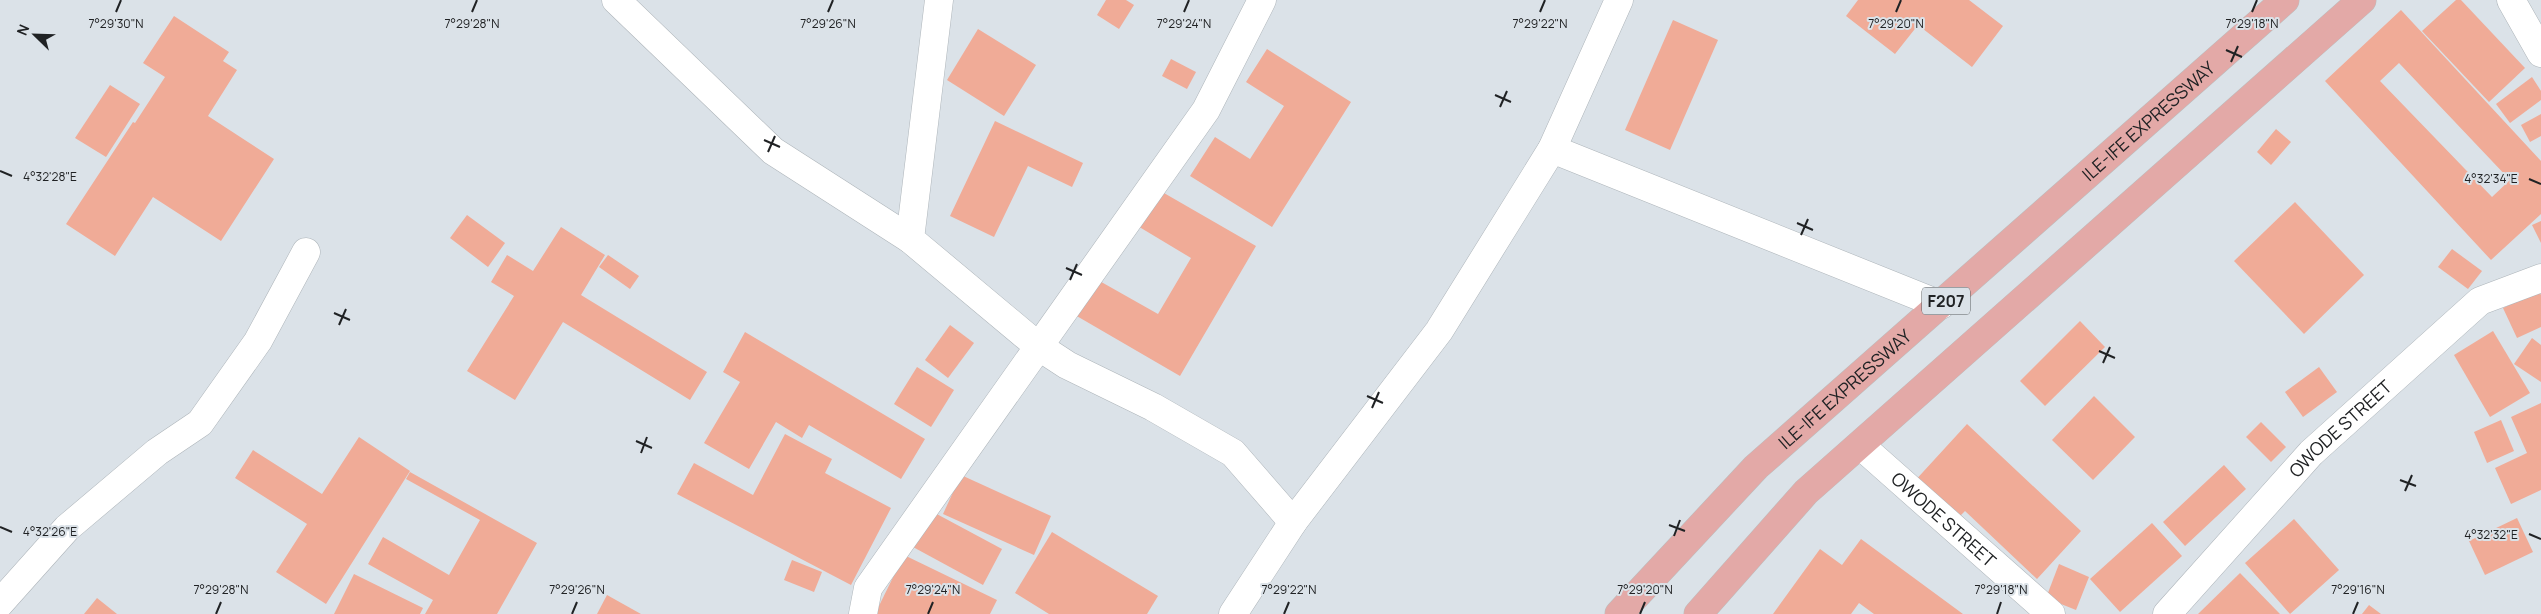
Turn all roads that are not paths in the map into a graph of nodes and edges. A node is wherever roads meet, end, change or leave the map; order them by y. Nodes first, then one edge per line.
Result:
1 (616, 0) edge
2 (939, 0) edge
3 (1262, 0) edge
4 (1619, 0) edge
5 (2285, 0) edge
6 (2362, 0) edge
7 (2511, 0) edge
8 (2541, 53) edge
9 (1552, 149) junction
10 (910, 239) junction
11 (306, 252) dead end
12 (2541, 278) edge
13 (1941, 305) junction
14 (1038, 346) junction
15 (1860, 445) junction
16 (1293, 522) junction
17 (0, 603) edge
18 (863, 614) edge
19 (1234, 614) edge
20 (1619, 614) edge
21 (1698, 614) edge
22 (2051, 614) edge
23 (2167, 614) edge

1 - 10 street
2 - 10 street
3 - 14 street
4 - 9 street
5 - 13 main road, ILE-IFE EXPRESSWAY / F207
6 - 15 main road, F207
7 - 8 street
9 - 13 street
9 - 16 street
10 - 14 street
11 - 17 street
12 - 23 street, OWODE STREET
13 - 20 main road, ILE-IFE EXPRESSWAY / F207
14 - 16 street
14 - 18 street
15 - 21 main road, F207
15 - 22 street, OWODE STREET
16 - 19 street

